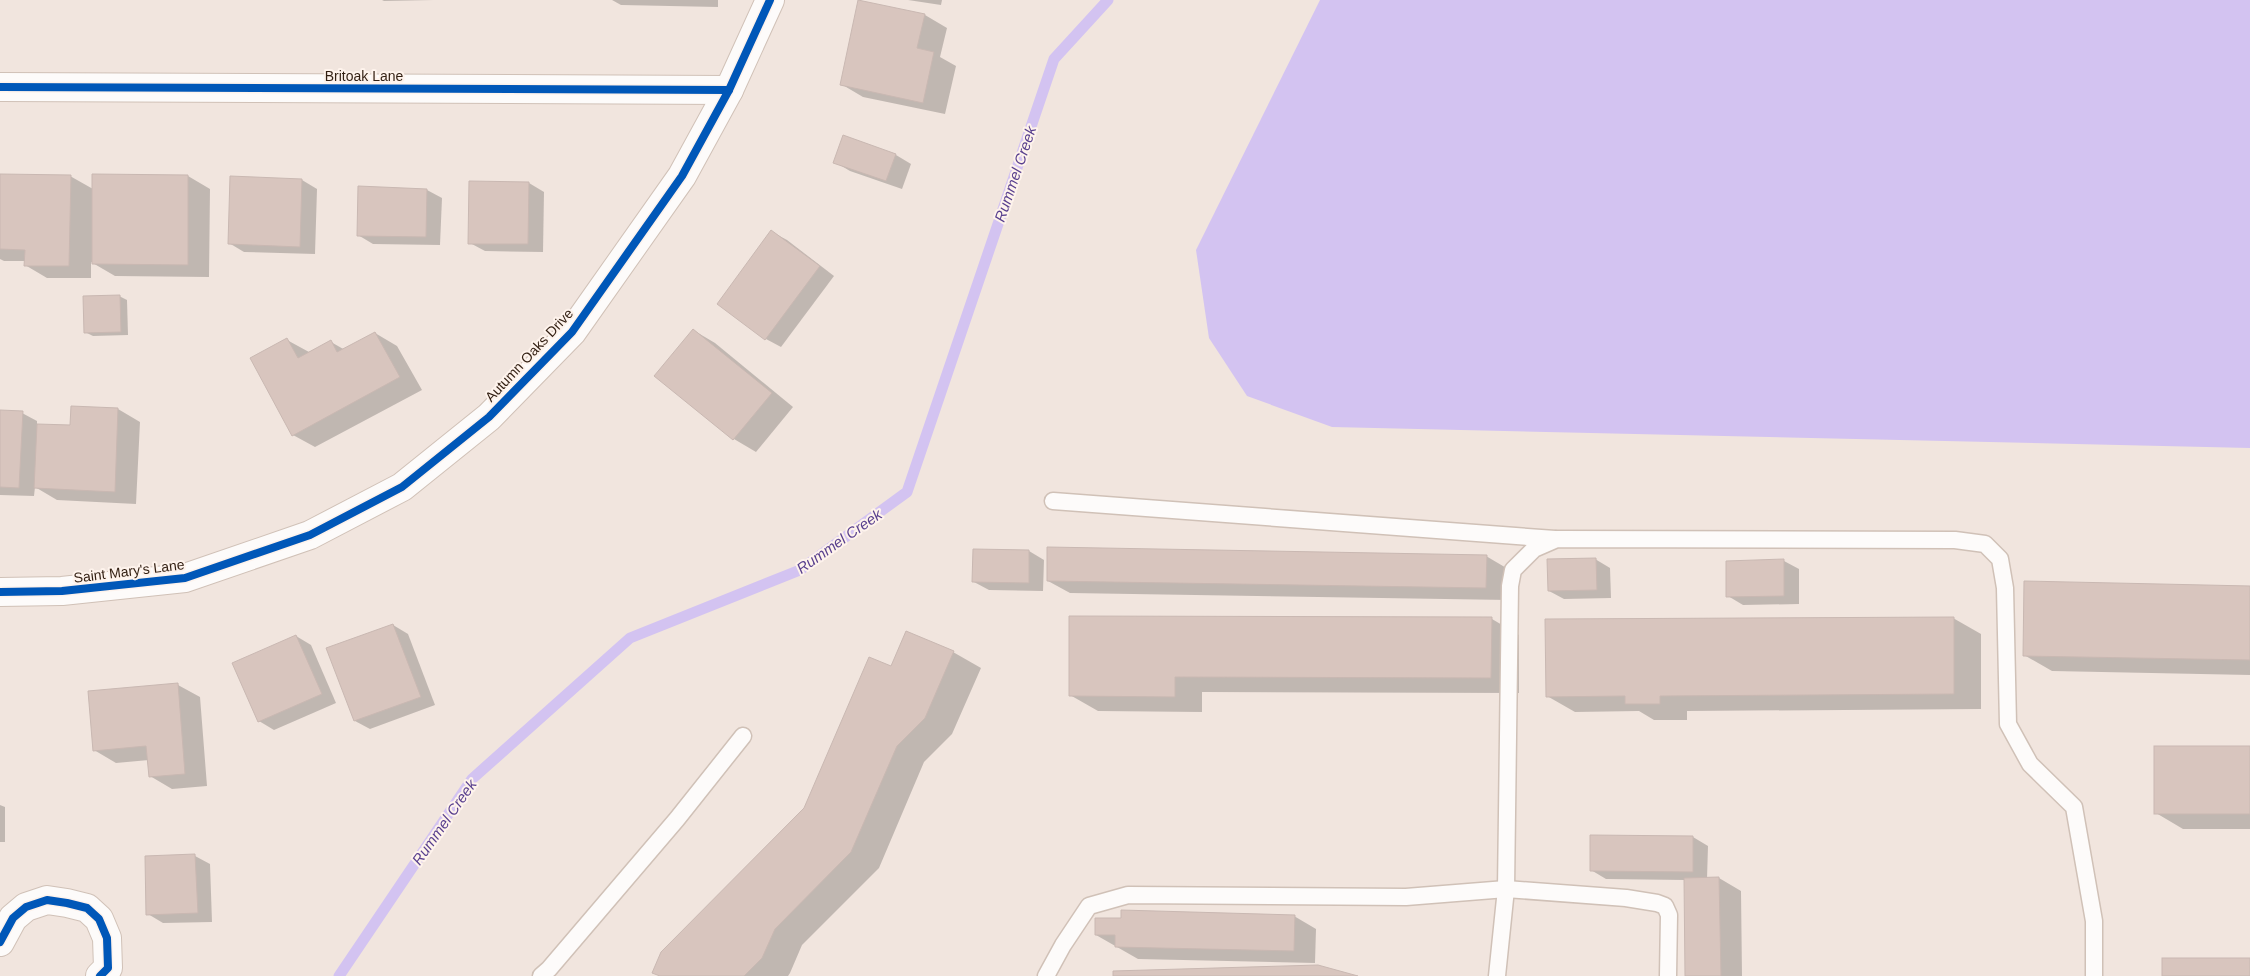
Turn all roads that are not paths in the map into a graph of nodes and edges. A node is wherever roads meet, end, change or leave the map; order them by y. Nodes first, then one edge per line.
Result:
1 (770, 0) edge
2 (0, 88) edge
3 (729, 90) junction
4 (1053, 501) dead end
5 (1557, 539) junction
6 (258, 553) joint
7 (0, 592) edge
8 (743, 736) dead end
9 (1506, 889) junction
10 (0, 942) edge
11 (549, 974) edge
12 (100, 976) edge
13 (1046, 976) edge
14 (1497, 976) edge
15 (1668, 976) edge
16 (2094, 976) edge

1 - 3 street, Autumn Oaks Drive
2 - 3 street, Britoak Lane
3 - 6 street, Autumn Oaks Drive
4 - 5 lane
5 - 9 lane
5 - 16 lane
6 - 7 street, Saint Mary's Lane
8 - 11 lane
9 - 13 lane
9 - 14 lane
9 - 15 lane
10 - 12 street

